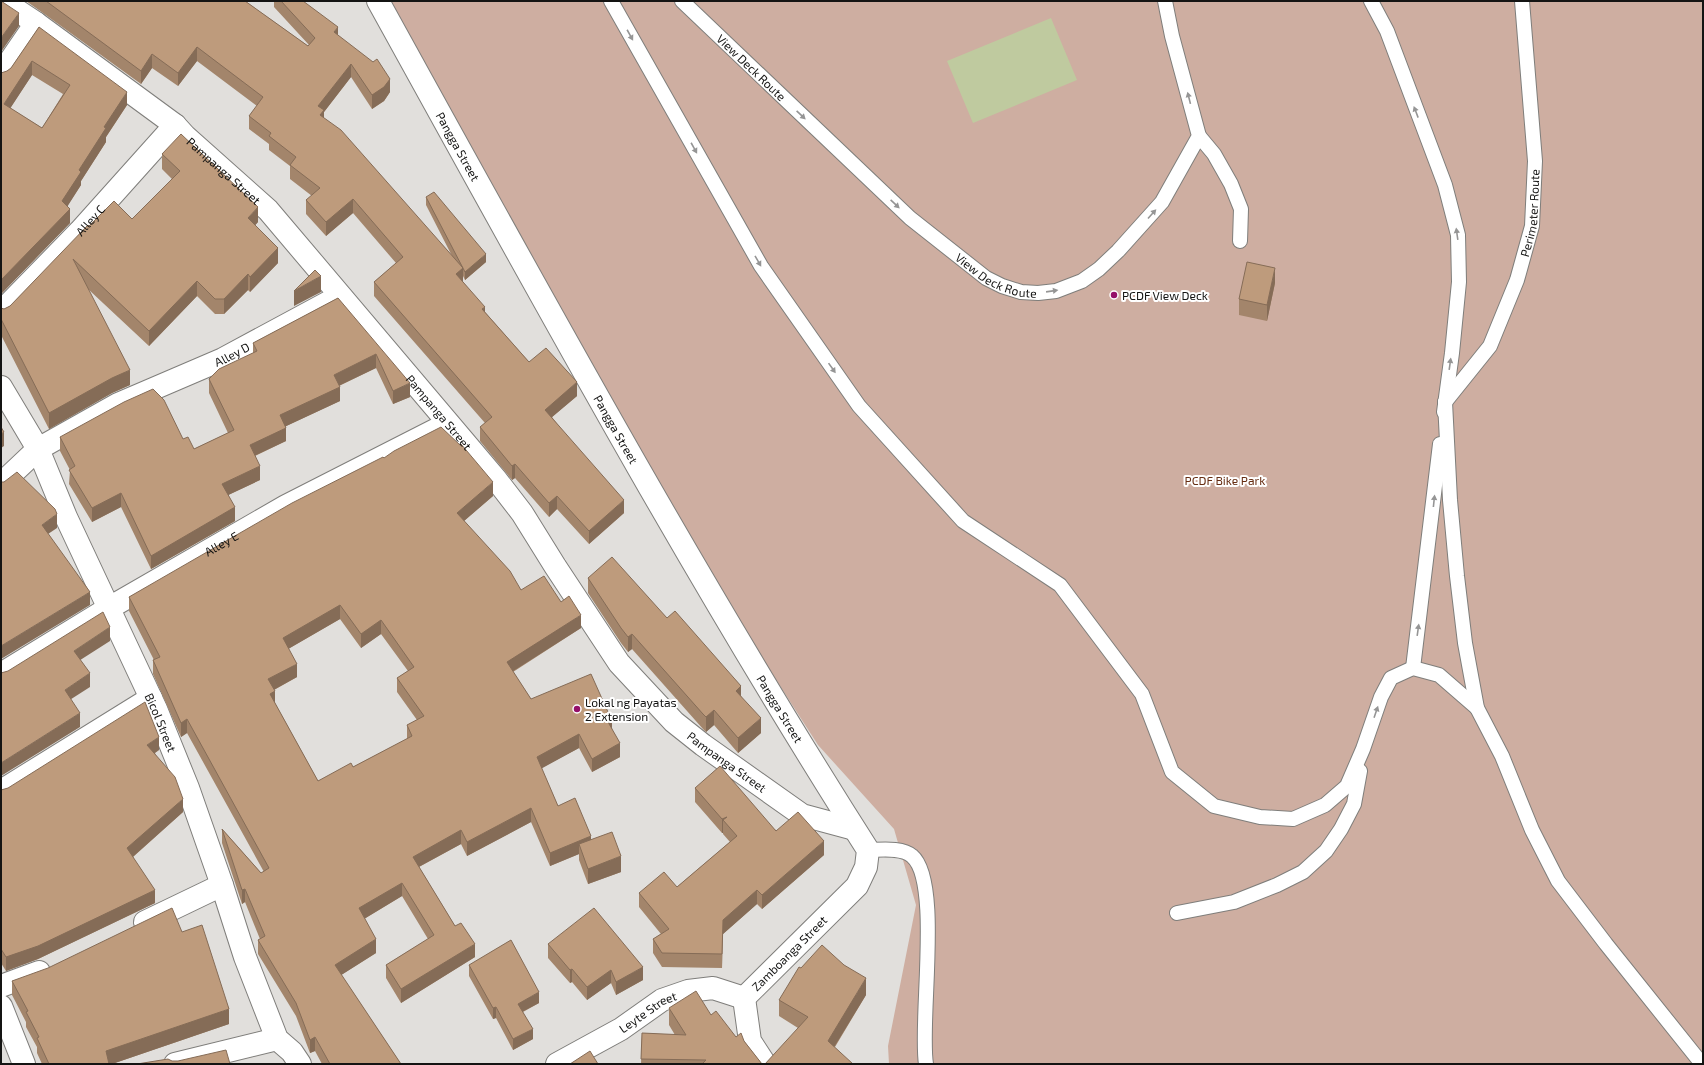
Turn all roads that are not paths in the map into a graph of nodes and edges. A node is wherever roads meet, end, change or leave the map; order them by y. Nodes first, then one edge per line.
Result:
1 (3, 1) edge
2 (378, 1) edge
3 (611, 1) edge
4 (682, 1) edge
5 (1165, 1) edge
6 (1371, 1) edge
7 (1522, 1) edge
8 (36, 23) junction
9 (1, 74) edge
10 (175, 125) junction
11 (1199, 136) junction
12 (1240, 241) dead end
13 (340, 296) junction
14 (1, 312) edge
15 (1, 387) edge
16 (1445, 402) junction
17 (447, 424) junction
18 (38, 449) junction
19 (1, 484) edge
20 (109, 608) junction
21 (1413, 668) junction
22 (1, 674) edge
23 (151, 698) junction
24 (1477, 708) junction
25 (1363, 749) junction
26 (1, 792) edge
27 (854, 829) junction
28 (868, 850) junction
29 (222, 885) junction
30 (1177, 913) dead end
31 (129, 930) edge
32 (58, 964) edge
33 (1, 986) edge
34 (744, 998) junction
35 (1, 1006) edge
36 (277, 1039) junction
37 (24, 1064) edge
38 (175, 1064) edge
39 (300, 1064) edge
40 (557, 1064) edge
41 (765, 1064) edge
42 (926, 1064) edge
43 (1702, 1064) edge

1 - 8 street, Pampanga Street
2 - 27 street, Pangga Street
3 -> 25 lane
4 -> 11 lane, View Deck Route
11 -> 5 lane
16 -> 6 lane
7 - 16 lane, Perimeter Route
8 - 9 street
8 - 10 street, Pampanga Street
10 - 13 street, Pampanga Street
10 - 14 street, Alley C
11 - 12 lane
13 - 17 street, Pampanga Street
13 - 18 street, Alley D
15 - 18 street, Bicol Street
21 -> 16 lane
16 - 24 lane
17 - 20 street, Alley E
17 - 27 street, Pampanga Street
18 - 19 street, Alley D
18 - 20 street, Bicol Street
20 - 22 street, Alley E
20 - 23 street, Bicol Street
21 - 24 lane
25 -> 21 lane
23 - 26 street
23 - 29 street, Bicol Street
24 - 43 lane
25 - 30 lane
27 - 28 street, Pangga Street
28 - 34 street, Zamboanga Street
28 - 42 lane
29 - 31 street
29 - 36 street, Bicol Street
32 - 33 street
34 - 40 street, Leyte Street
34 - 41 street, Zamboanga Street
35 - 37 street
36 - 38 street
36 - 39 street, Bicol Street

